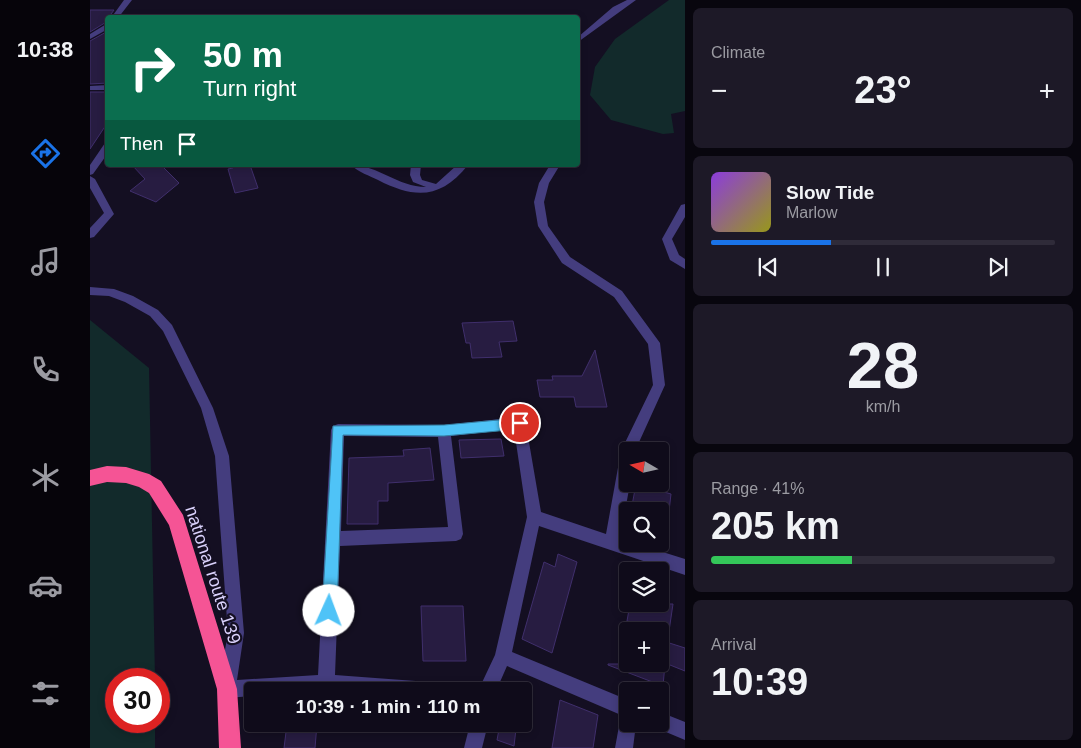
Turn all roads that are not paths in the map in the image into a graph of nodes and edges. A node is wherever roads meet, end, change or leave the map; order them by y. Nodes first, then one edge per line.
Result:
1 (128, 0) edge
2 (632, 0) edge
3 (116, 15) edge
4 (105, 27) edge
5 (105, 35) edge
6 (92, 36) edge
7 (580, 38) edge
8 (105, 86) edge
9 (90, 88) edge
10 (105, 150) edge
11 (360, 167) edge
12 (416, 167) edge
13 (461, 167) edge
14 (554, 167) edge
15 (90, 172) edge
16 (90, 179) edge
17 (436, 188) junction
18 (685, 208) edge
19 (90, 234) edge
20 (685, 265) edge
21 (90, 291) edge
22 (444, 431) junction
23 (632, 442) edge
24 (90, 478) edge
25 (621, 492) edge
26 (534, 517) junction
27 (332, 539) junction
28 (612, 543) junction
29 (685, 567) edge
30 (503, 656) junction
31 (326, 682) edge
32 (491, 682) edge
33 (244, 688) edge
34 (227, 689) junction
35 (619, 705) edge
36 (669, 725) edge
37 (685, 731) edge
38 (477, 732) edge
39 (626, 732) edge
40 (230, 748) edge
41 (473, 748) edge
42 (624, 748) edge

1 - 3 street
2 - 7 street
4 - 6 street
5 - 6 street
8 - 9 street
10 - 15 street
11 - 17 street
12 - 17 street
13 - 17 street
14 - 23 street
16 - 19 street
18 - 20 street
21 - 34 street
22 - 26 street
22 - 27 street
22 - 27 street
24 - 34 highway, national route 139
25 - 28 street
26 - 28 street
26 - 30 street
27 - 31 street
28 - 29 street
30 - 32 street
30 - 35 street
33 - 34 street
34 - 40 highway, national route 139
36 - 37 street
38 - 41 street
39 - 42 street

